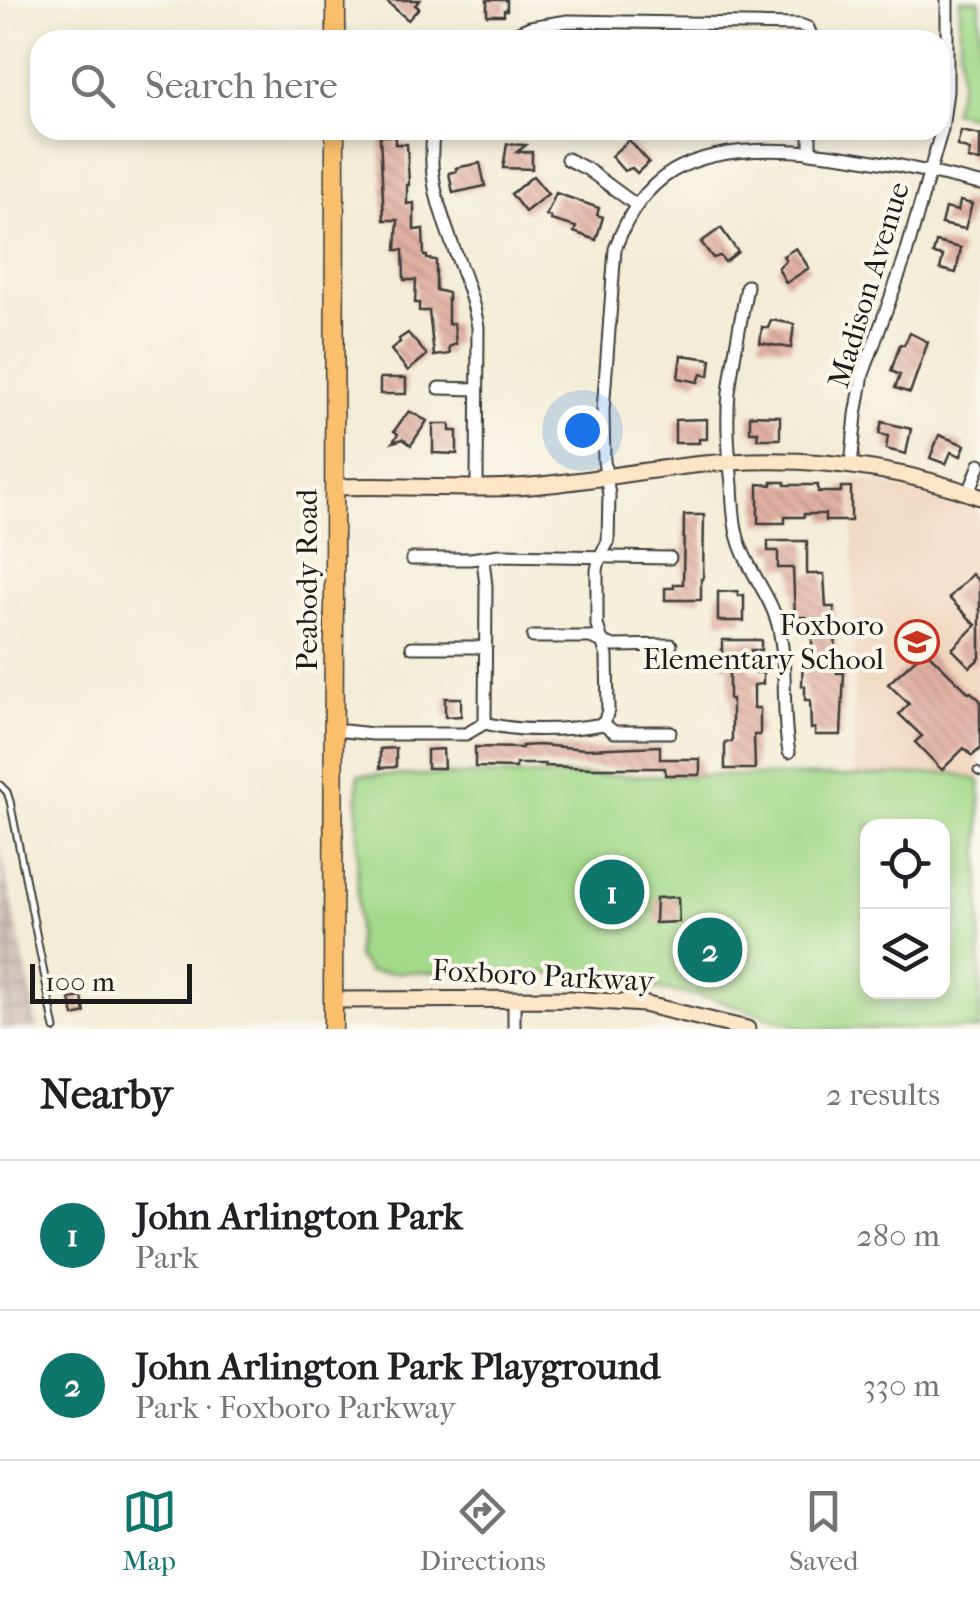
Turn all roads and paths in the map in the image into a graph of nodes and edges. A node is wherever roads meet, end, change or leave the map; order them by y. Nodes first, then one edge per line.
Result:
1 (336, 0) edge
2 (947, 0) edge
3 (336, 30) edge
4 (523, 30) edge
5 (809, 30) edge
6 (947, 30) edge
7 (335, 140) edge
8 (433, 140) edge
9 (810, 140) edge
10 (939, 140) edge
11 (810, 153) junction
12 (568, 159) dead end
13 (930, 173) junction
14 (980, 184) edge
15 (636, 205) junction
16 (746, 286) dead end
17 (440, 388) dead end
18 (478, 389) junction
19 (730, 462) junction
20 (980, 464) edge
21 (851, 466) junction
22 (606, 477) junction
23 (477, 486) junction
24 (334, 487) junction
25 (974, 495) edge
26 (600, 556) junction
27 (670, 558) dead end
28 (412, 559) dead end
29 (483, 559) junction
30 (533, 637) dead end
31 (602, 642) junction
32 (671, 645) dead end
33 (486, 647) junction
34 (412, 648) dead end
35 (486, 723) junction
36 (604, 724) junction
37 (335, 730) junction
38 (670, 732) dead end
39 (789, 752) dead end
40 (0, 784) edge
41 (514, 998) junction
42 (334, 1000) junction
43 (56, 1029) edge
44 (334, 1029) edge
45 (514, 1029) edge
46 (747, 1029) edge

1 - 3 main road
2 - 6 street, Madison Avenue
4 - 5 street
7 - 24 main road, Peabody Road
8 - 18 street
9 - 11 street
10 - 13 street, Madison Avenue
11 - 13 street
11 - 15 street
12 - 15 street
13 - 14 street
13 - 21 street, Madison Avenue
15 - 22 street
16 - 19 street
17 - 18 street
18 - 23 street
19 - 21 street
19 - 22 street
19 - 39 street
20 - 25 street
21 - 25 street
22 - 23 street
22 - 26 street
23 - 24 street
24 - 37 main road, Peabody Road
26 - 27 street
26 - 29 street
26 - 31 street
28 - 29 street
29 - 33 street
30 - 31 street
31 - 32 street
31 - 36 street
33 - 34 street
33 - 35 street
35 - 36 street
35 - 37 street
36 - 38 street
37 - 42 main road, Peabody Road
40 - 43 lane
41 - 42 street, Foxboro Parkway
41 - 45 street
41 - 46 street, Foxboro Parkway
42 - 44 main road, Peabody Road

